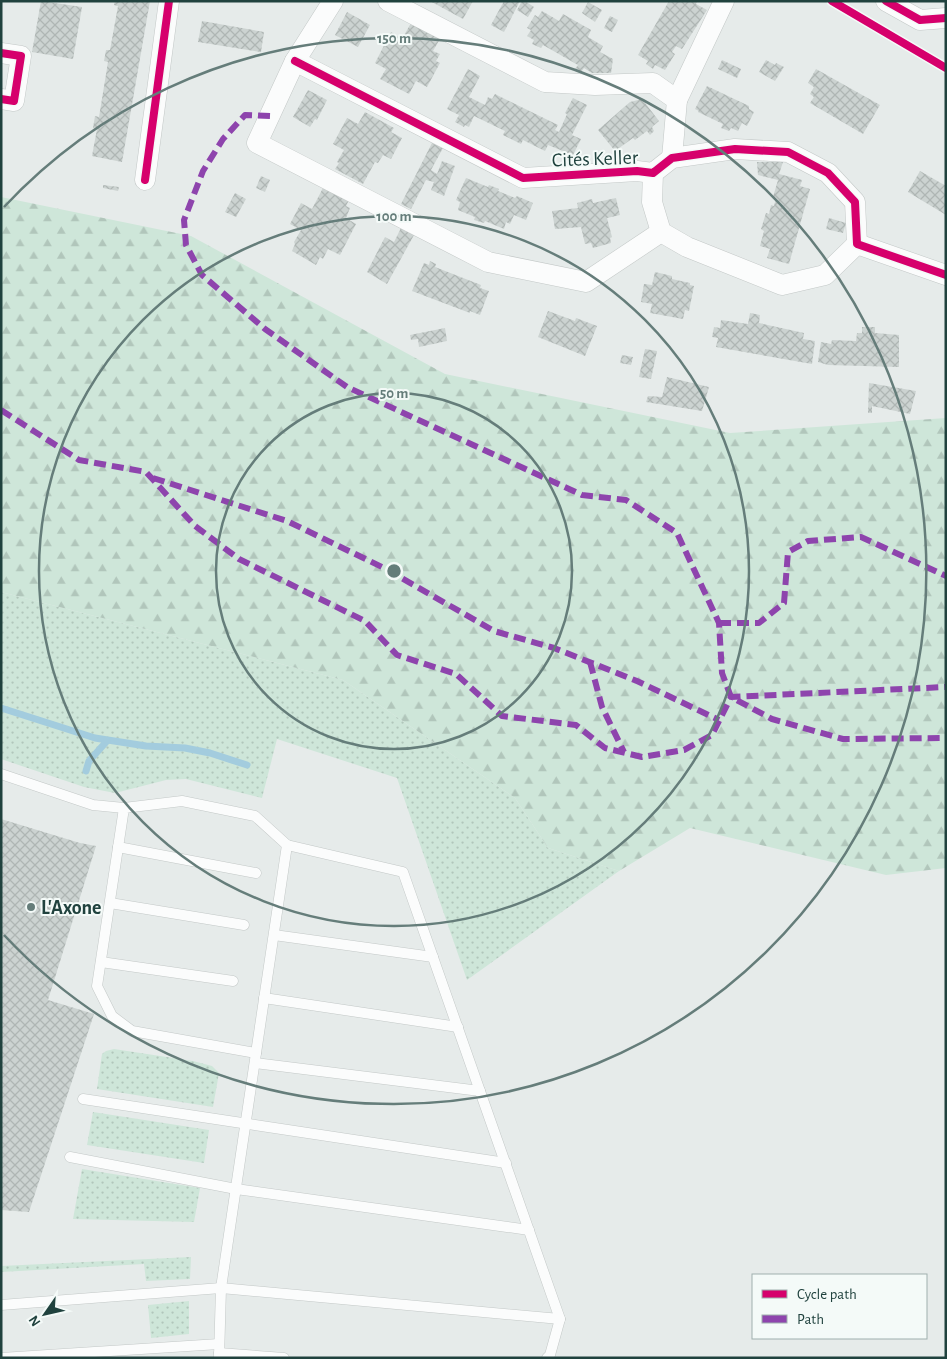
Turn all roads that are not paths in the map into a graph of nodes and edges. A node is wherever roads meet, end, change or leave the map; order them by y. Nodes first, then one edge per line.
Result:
1 (169, 1) edge
2 (333, 1) edge
3 (388, 1) edge
4 (724, 1) edge
5 (886, 1) edge
6 (946, 18) edge
7 (1, 53) edge
8 (295, 61) junction
9 (1, 99) edge
10 (677, 100) junction
11 (672, 158) junction
12 (653, 173) junction
13 (145, 180) dead end
14 (661, 232) junction
15 (857, 244) junction
16 (946, 275) edge
17 (1, 774) edge
18 (124, 808) junction
19 (287, 844) junction
20 (118, 847) junction
21 (256, 873) dead end
22 (110, 903) junction
23 (244, 925) dead end
24 (274, 935) junction
25 (433, 956) junction
26 (101, 962) junction
27 (233, 981) dead end
28 (264, 998) junction
29 (458, 1027) junction
30 (256, 1058) junction
31 (480, 1091) junction
32 (83, 1099) dead end
33 (246, 1124) junction
34 (70, 1157) dead end
35 (506, 1163) junction
36 (236, 1188) junction
37 (529, 1230) junction
38 (221, 1288) junction
39 (1, 1305) edge
40 (560, 1319) junction
41 (219, 1352) edge
42 (1, 1358) edge
43 (284, 1358) edge
44 (547, 1358) edge

1 - 13 street
2 - 8 street
3 - 10 street
4 - 10 street
5 - 6 street
7 - 9 street
8 - 12 street, Cités Keller
8 - 14 street
10 - 11 street
11 - 12 street, Cités Keller
11 - 15 street
12 - 14 street, Cités Keller
14 - 15 street
15 - 16 street
17 - 18 lane
18 - 19 lane
18 - 20 lane
19 - 24 lane
19 - 25 lane
20 - 21 lane
20 - 22 lane
22 - 23 lane
22 - 26 lane
24 - 25 lane
24 - 28 lane
25 - 29 lane
26 - 27 lane
26 - 30 lane
28 - 29 lane
28 - 30 lane
29 - 31 lane
30 - 31 lane
30 - 33 lane
31 - 35 lane
32 - 33 lane
33 - 35 lane
33 - 36 lane
34 - 36 lane
35 - 37 lane
36 - 37 lane
36 - 38 lane
37 - 40 lane
38 - 39 lane
38 - 40 lane
38 - 41 lane
40 - 44 lane
41 - 42 lane
41 - 43 lane

